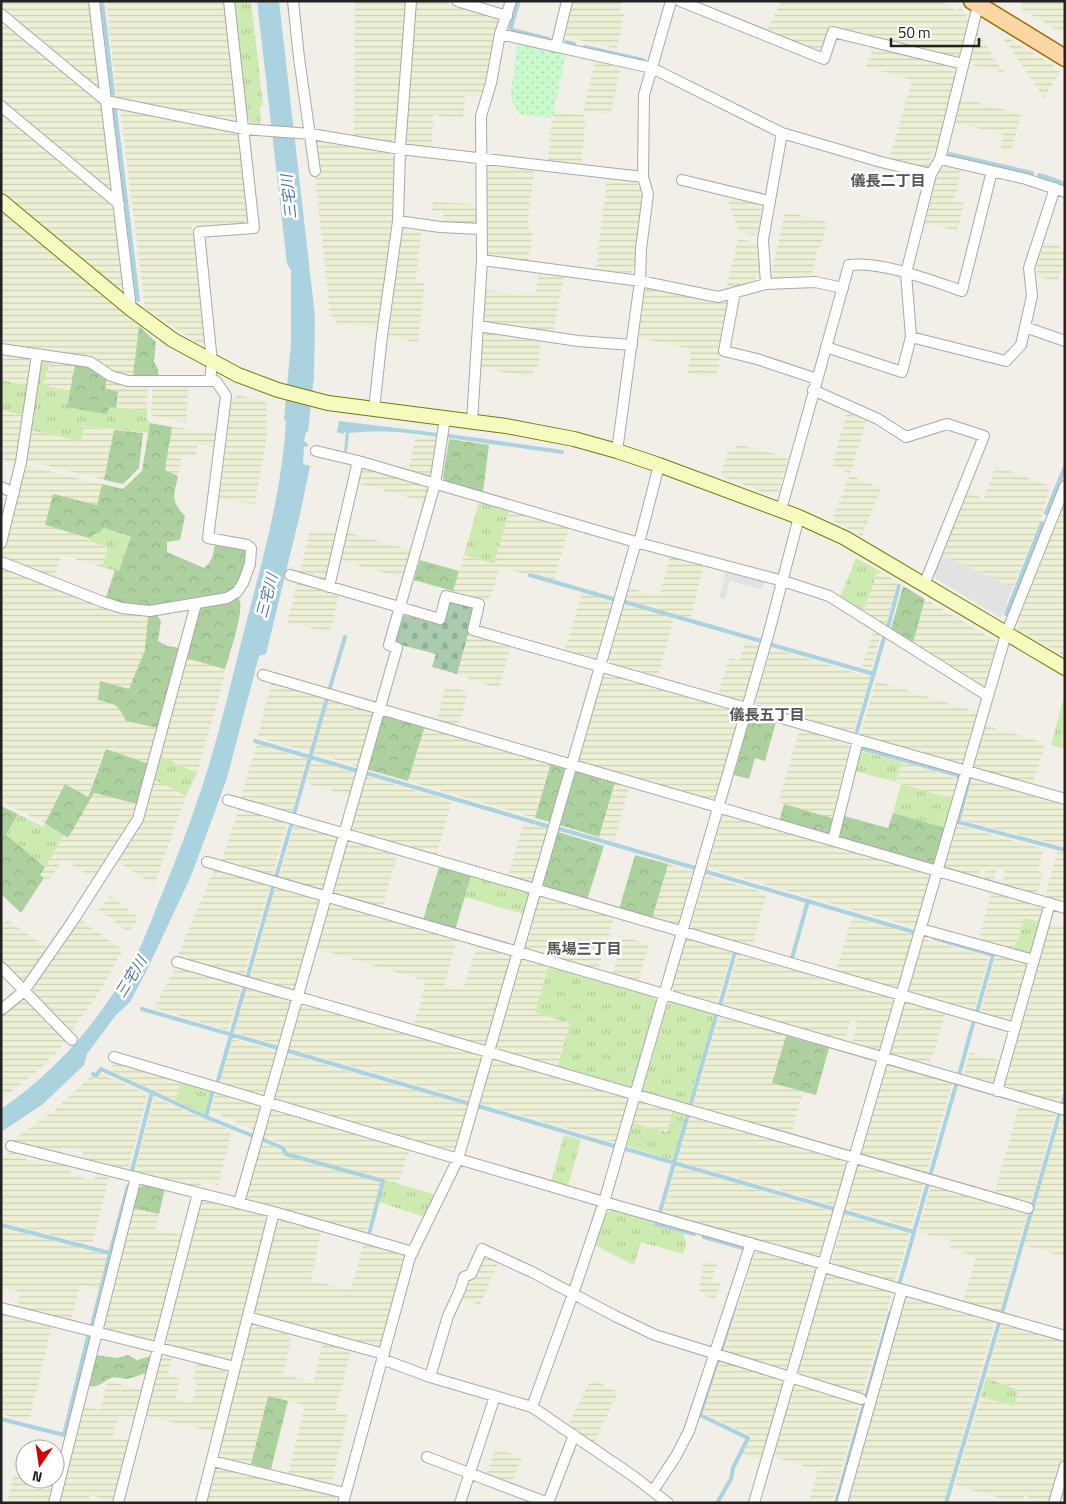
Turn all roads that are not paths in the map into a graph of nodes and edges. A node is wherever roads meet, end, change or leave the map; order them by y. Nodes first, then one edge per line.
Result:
1 (94, 1) edge
2 (229, 1) edge
3 (293, 1) edge
4 (411, 1) edge
5 (457, 1) edge
6 (511, 1) edge
7 (567, 1) edge
8 (671, 1) edge
9 (680, 1) edge
10 (976, 2) edge
11 (1, 14) edge
12 (507, 16) junction
13 (500, 34) junction
14 (556, 46) junction
15 (1065, 58) edge
16 (963, 64) junction
17 (652, 68) junction
18 (106, 101) junction
19 (1, 106) edge
20 (244, 129) junction
21 (308, 134) junction
22 (782, 134) junction
23 (400, 149) junction
24 (482, 158) junction
25 (940, 159) junction
26 (315, 171) dead end
27 (992, 171) junction
28 (931, 174) junction
29 (643, 177) junction
30 (682, 180) dead end
31 (1060, 190) edge
32 (1, 201) edge
33 (769, 201) junction
34 (119, 204) junction
35 (398, 220) junction
36 (482, 228) junction
37 (482, 260) junction
38 (906, 273) junction
39 (640, 281) junction
40 (766, 284) junction
41 (843, 288) junction
42 (735, 292) junction
43 (131, 309) junction
44 (478, 326) junction
45 (1025, 327) junction
46 (911, 337) junction
47 (1065, 341) edge
48 (632, 345) junction
49 (826, 347) junction
50 (1, 349) edge
51 (36, 355) junction
52 (212, 362) junction
53 (817, 379) junction
54 (210, 381) junction
55 (813, 390) junction
56 (374, 409) junction
57 (446, 418) junction
58 (472, 422) junction
59 (316, 450) dead end
60 (617, 451) junction
61 (358, 461) junction
62 (659, 465) junction
63 (435, 484) junction
64 (1065, 486) edge
65 (1, 488) edge
66 (14, 493) junction
67 (780, 510) junction
68 (799, 517) junction
69 (1, 543) edge
70 (638, 543) junction
71 (1, 562) edge
72 (290, 575) dead end
73 (782, 581) junction
74 (924, 585) junction
75 (330, 587) junction
76 (196, 604) junction
77 (400, 607) junction
78 (1006, 634) junction
79 (601, 666) junction
80 (1065, 668) edge
81 (263, 675) dead end
82 (988, 696) junction
83 (747, 708) junction
84 (380, 709) junction
85 (858, 740) junction
86 (572, 765) junction
87 (966, 771) junction
88 (1065, 799) edge
89 (228, 800) dead end
90 (719, 808) junction
91 (344, 833) junction
92 (833, 840) junction
93 (207, 862) dead end
94 (938, 871) junction
95 (536, 888) junction
96 (326, 896) junction
97 (1050, 903) junction
98 (1065, 908) edge
99 (921, 929) junction
100 (683, 931) junction
101 (518, 952) junction
102 (1034, 960) junction
103 (177, 962) dead end
104 (1, 967) edge
105 (24, 992) junction
106 (664, 995) junction
107 (902, 995) junction
108 (298, 997) junction
109 (1, 1010) edge
110 (1015, 1028) junction
111 (72, 1040) dead end
112 (488, 1053) junction
113 (114, 1057) dead end
114 (884, 1058) junction
115 (997, 1091) junction
116 (635, 1095) junction
117 (268, 1102) junction
118 (1065, 1110) edge
119 (11, 1146) dead end
120 (458, 1158) junction
121 (854, 1159) junction
122 (136, 1177) junction
123 (198, 1193) junction
124 (604, 1202) junction
125 (239, 1203) junction
126 (1028, 1208) dead end
127 (274, 1212) junction
128 (751, 1243) junction
129 (413, 1252) junction
130 (824, 1266) junction
131 (902, 1290) junction
132 (573, 1294) junction
133 (1, 1308) edge
134 (248, 1318) junction
135 (97, 1332) junction
136 (1065, 1336) edge
137 (158, 1348) junction
138 (714, 1354) junction
139 (383, 1356) junction
140 (235, 1367) junction
141 (430, 1377) junction
142 (791, 1378) junction
143 (495, 1396) junction
144 (861, 1399) dead end
145 (532, 1406) junction
146 (574, 1435) junction
147 (427, 1457) dead end
148 (212, 1460) junction
149 (1065, 1466) edge
150 (470, 1473) junction
151 (653, 1491) junction
152 (344, 1498) edge
153 (54, 1503) edge
154 (118, 1503) edge
155 (201, 1503) edge
156 (460, 1503) edge
157 (548, 1503) edge
158 (668, 1503) edge
159 (754, 1503) edge
160 (842, 1503) edge
161 (1054, 1503) edge

1 - 18 street
2 - 20 street
3 - 21 street
4 - 23 street
5 - 12 street
6 - 12 street
7 - 14 street
8 - 17 street
9 - 16 street
10 - 15 main road
10 - 16 street
11 - 18 street
12 - 13 street
13 - 14 street
13 - 24 street
14 - 17 street
16 - 25 street
17 - 22 street
17 - 29 street
18 - 20 street
18 - 34 street
19 - 34 street
20 - 21 street
20 - 52 street
21 - 23 street
21 - 26 street
22 - 28 street
22 - 33 street
23 - 24 street
23 - 35 street
24 - 29 street
24 - 36 street
25 - 27 street
25 - 28 street
27 - 31 street
27 - 38 street
28 - 38 street
29 - 39 street
30 - 33 street
31 - 45 street
32 - 43 street
33 - 40 street
34 - 43 street
35 - 36 street
35 - 56 street
36 - 37 street
37 - 39 street
37 - 44 street
38 - 41 street
38 - 46 street
39 - 42 street
39 - 48 street
40 - 41 street
40 - 42 street
41 - 49 street
42 - 53 street
43 - 52 street
44 - 48 street
44 - 58 street
45 - 46 street
45 - 47 street
46 - 49 street
48 - 60 street
49 - 53 street
50 - 51 street
51 - 54 street
51 - 66 street
52 - 54 street
52 - 56 street
53 - 55 street
54 - 76 street
55 - 67 street
55 - 74 street
56 - 57 street
57 - 58 street
57 - 63 street
58 - 60 street
59 - 61 street
60 - 62 street
61 - 63 street
61 - 75 street
62 - 67 street
62 - 70 street
63 - 70 street
63 - 77 street
64 - 78 street
65 - 66 street
66 - 69 street
67 - 68 street
68 - 73 street
68 - 74 street
70 - 73 street
70 - 79 street
71 - 76 street
72 - 75 street
73 - 82 street
73 - 83 street
74 - 78 street
75 - 77 street
76 - 105 street
77 - 79 street
77 - 84 street
78 - 80 street
78 - 82 street
79 - 83 street
79 - 86 street
81 - 84 street
82 - 87 street
83 - 85 street
83 - 90 street
84 - 86 street
84 - 91 street
85 - 87 street
85 - 92 street
86 - 90 street
86 - 95 street
87 - 88 street
87 - 94 street
89 - 91 street
90 - 92 street
90 - 100 street
91 - 95 street
91 - 96 street
92 - 94 street
93 - 96 street
94 - 97 street
94 - 99 street
95 - 100 street
95 - 101 street
96 - 101 street
96 - 108 street
97 - 98 street
97 - 102 street
99 - 102 street
99 - 107 street
100 - 106 street
100 - 107 street
101 - 106 street
101 - 112 street
102 - 110 street
103 - 108 street
104 - 105 street
105 - 109 street
105 - 111 street
106 - 114 street
106 - 116 street
107 - 110 street
107 - 114 street
108 - 112 street
108 - 117 street
110 - 115 street
112 - 116 street
112 - 120 street
113 - 117 street
114 - 115 street
114 - 121 street
115 - 118 street
116 - 121 street
116 - 124 street
117 - 120 street
117 - 125 street
119 - 122 street
120 - 124 street
120 - 129 street
121 - 126 street
121 - 130 street
122 - 123 street
122 - 135 street
123 - 125 street
123 - 137 street
124 - 128 street
124 - 132 street
125 - 127 street
127 - 129 street
127 - 134 street
128 - 130 street
128 - 138 street
129 - 139 street
130 - 131 street
130 - 142 street
131 - 136 street
131 - 160 street
132 - 138 street
132 - 141 street
132 - 145 street
133 - 135 street
134 - 139 street
134 - 140 street
135 - 137 street
135 - 153 street
137 - 140 street
137 - 154 street
138 - 142 street
138 - 151 street
139 - 141 street
139 - 152 street
140 - 148 street
141 - 143 street
142 - 144 street
142 - 159 street
143 - 145 street
143 - 150 street
145 - 146 street
146 - 151 street
146 - 157 street
147 - 150 street
148 - 152 street
148 - 155 street
149 - 161 street
150 - 156 street
150 - 157 street
151 - 158 street

